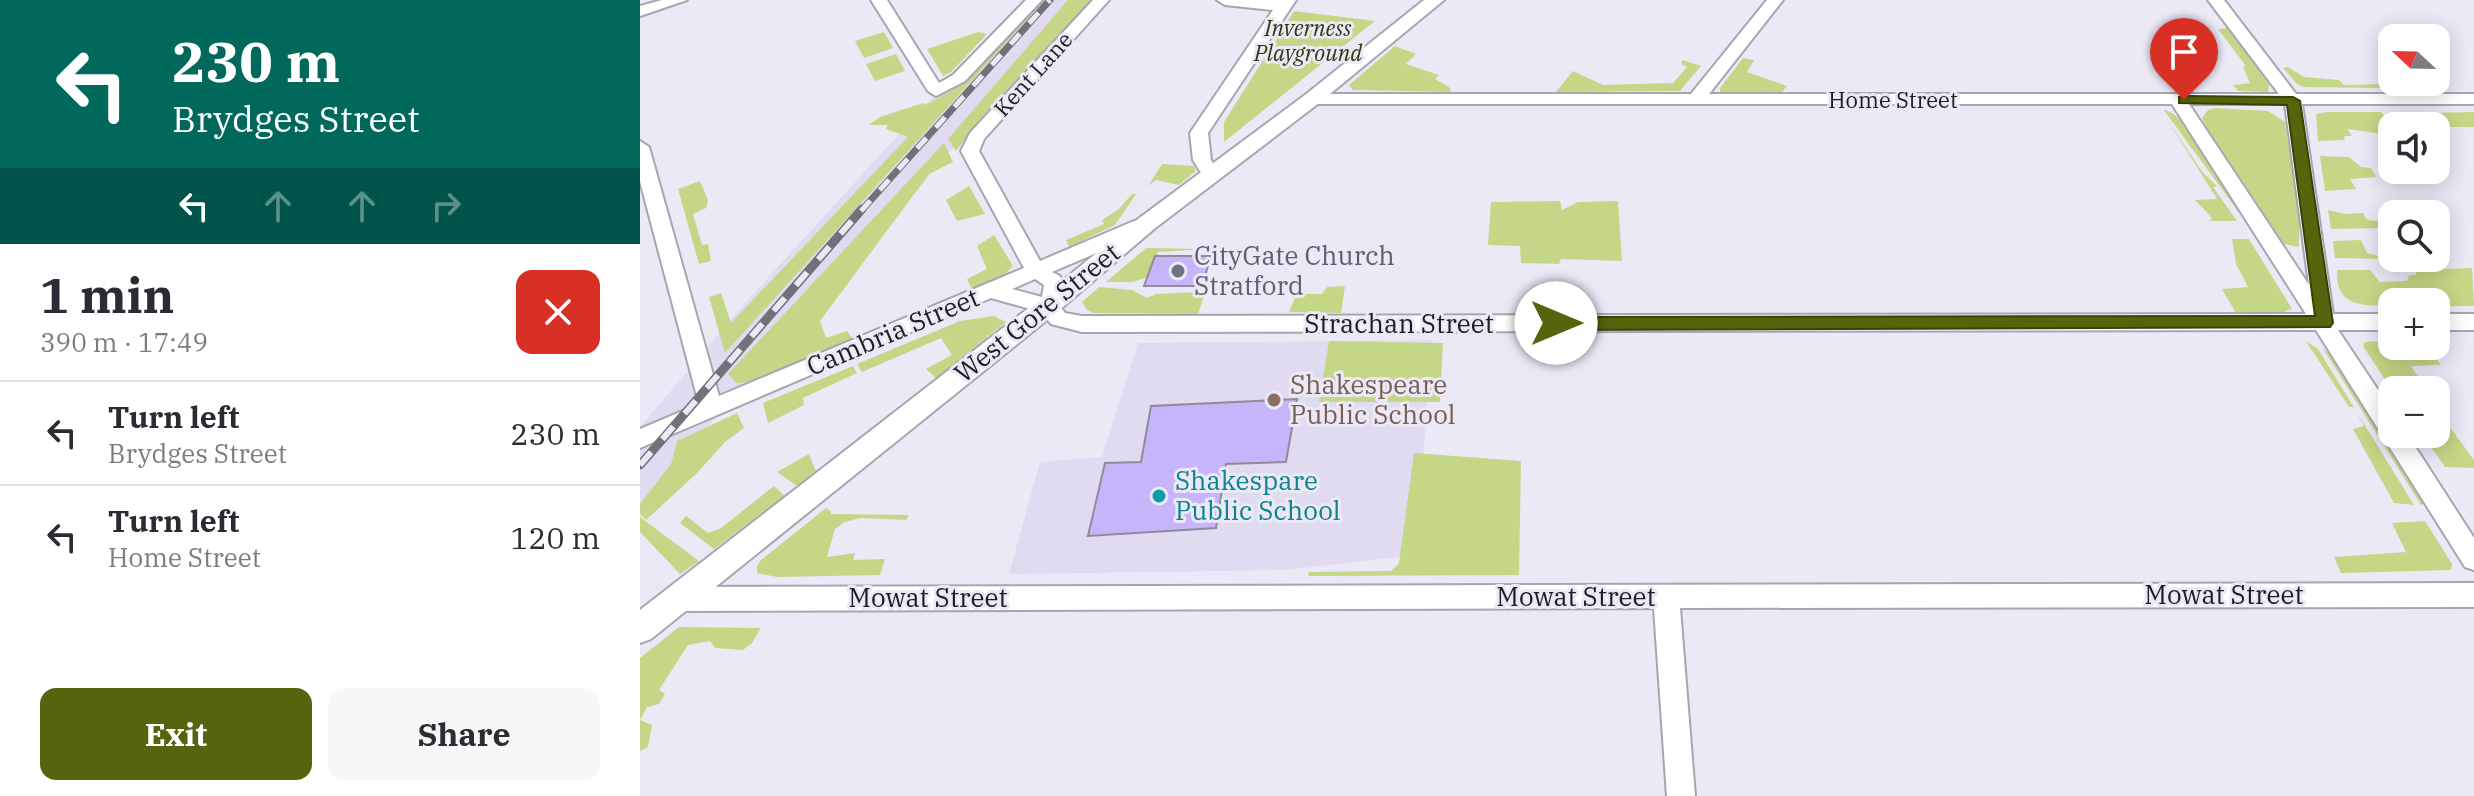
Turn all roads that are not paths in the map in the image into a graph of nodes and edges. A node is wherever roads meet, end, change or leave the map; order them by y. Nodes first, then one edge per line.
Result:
1 (679, 0) edge
2 (879, 0) edge
3 (1034, 0) edge
4 (1101, 0) edge
5 (1225, 0) edge
6 (1435, 0) edge
7 (1775, 0) edge
8 (2216, 0) edge
9 (1286, 3) edge
10 (640, 11) edge
11 (1312, 99) junction
12 (2474, 99) edge
13 (1695, 100) junction
14 (2178, 100) junction
15 (2293, 101) junction
16 (640, 147) edge
17 (1211, 175) junction
18 (1146, 224) junction
19 (1036, 271) junction
20 (991, 291) junction
21 (1048, 306) junction
22 (2378, 322) edge
23 (2450, 322) edge
24 (2474, 322) edge
25 (2324, 323) junction
26 (711, 408) junction
27 (2378, 408) edge
28 (640, 439) edge
29 (2403, 448) edge
30 (2474, 559) edge
31 (2474, 595) edge
32 (1666, 597) junction
33 (679, 599) junction
34 (640, 629) edge
35 (1681, 796) edge

1 - 10 street
2 - 3 street
4 - 19 street, Kent Lane
5 - 9 street
6 - 11 street, West Gore Street
7 - 13 street
8 - 15 street
9 - 17 street
11 - 13 street, Home Street
11 - 17 street, West Gore Street
12 - 15 street, Home Street
13 - 14 street, Home Street
14 - 15 street, Home Street
14 - 25 street
15 - 25 street
16 - 26 street
17 - 18 street, West Gore Street
18 - 19 street, Cambria Street
18 - 21 street, West Gore Street
19 - 20 street, Cambria Street
19 - 21 street
20 - 21 street, Strachan Street
20 - 26 street, Cambria Street
21 - 25 street, Strachan Street
21 - 33 street, West Gore Street
22 - 25 street, Strachan Street
23 - 24 street
25 - 27 street
26 - 28 street, Cambria Street
29 - 30 street
31 - 32 street, Mowat Street
32 - 33 street, Mowat Street
32 - 35 street
33 - 34 street, West Gore Street

